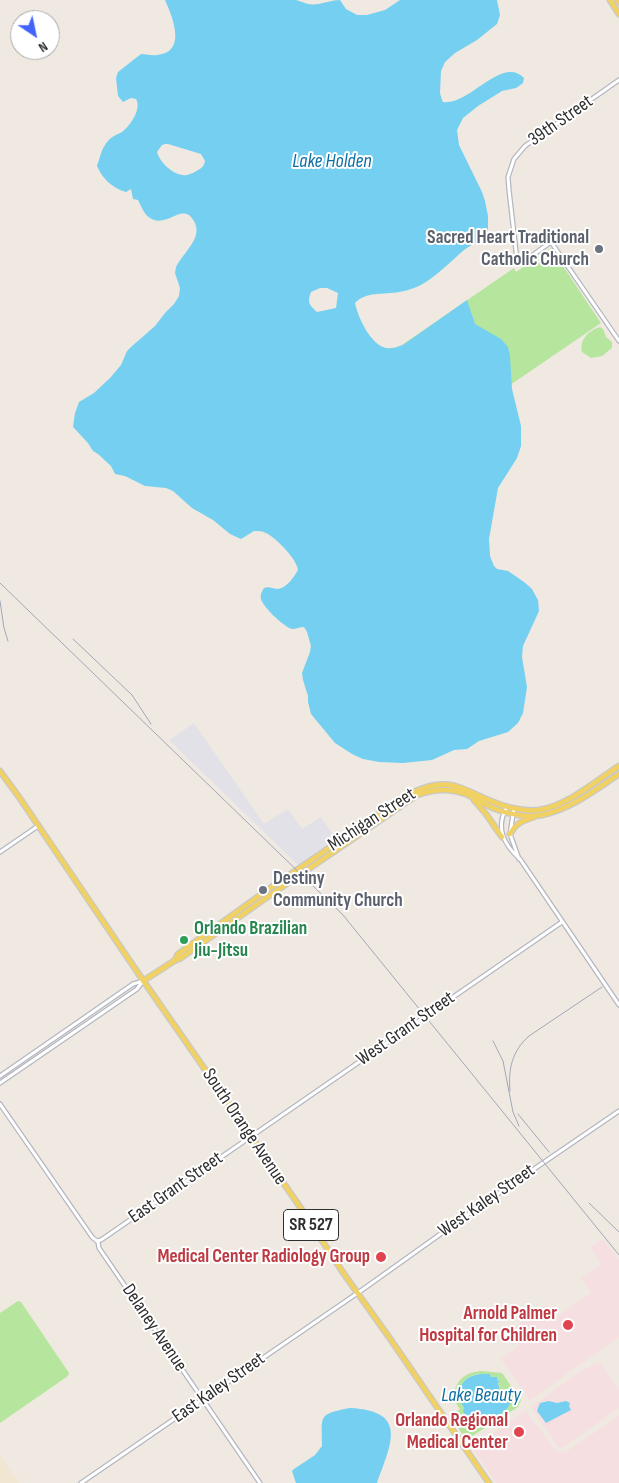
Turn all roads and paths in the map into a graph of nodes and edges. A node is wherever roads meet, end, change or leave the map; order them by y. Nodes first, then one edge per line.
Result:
1 (610, 0) edge
2 (619, 14) edge
3 (619, 80) edge
4 (619, 341) edge
5 (619, 766) edge
6 (0, 771) edge
7 (619, 774) edge
8 (472, 797) junction
9 (507, 806) junction
10 (514, 808) junction
11 (504, 812) junction
12 (513, 814) junction
13 (541, 816) junction
14 (38, 826) junction
15 (510, 834) junction
16 (502, 837) junction
17 (0, 852) edge
18 (520, 859) junction
19 (562, 922) junction
20 (217, 925) junction
21 (221, 930) junction
22 (187, 948) junction
23 (186, 955) junction
24 (174, 961) junction
25 (143, 981) junction
26 (619, 1005) edge
27 (32, 1054) junction
28 (36, 1058) junction
29 (0, 1076) edge
30 (0, 1083) edge
31 (0, 1104) edge
32 (619, 1111) edge
33 (251, 1136) junction
34 (97, 1243) junction
35 (357, 1293) junction
36 (203, 1399) junction
37 (81, 1483) edge
38 (260, 1483) edge
39 (489, 1483) edge

1 - 2 main road
3 - 4 street, 39th Street
5 - 10 main road, Michigan Street
6 - 14 main road, South Orange Avenue / SR 527
7 - 13 main road, Michigan Street
8 - 11 main road, Michigan Street
8 - 16 main road
8 - 21 main road, Michigan Street
9 - 10 main road, Michigan Street
9 - 11 street
9 - 20 main road, Michigan Street
10 - 12 street
11 - 12 main road, Michigan Street
11 - 16 street
12 - 13 main road, Michigan Street
12 - 15 street
13 - 15 main road
14 - 17 street
14 - 25 main road, South Orange Avenue / SR 527
15 - 16 street
15 - 18 street
16 - 18 street
18 - 19 street
19 - 26 street
19 - 33 street, West Grant Street
20 - 21 main road
20 - 22 main road, Michigan Street
21 - 23 main road, Michigan Street
22 - 23 main road
22 - 24 main road, Michigan Street
23 - 24 main road, Michigan Street
24 - 25 main road, Michigan Street
25 - 27 street, Michigan Street
25 - 28 street, Michigan Street
25 - 33 main road, South Orange Avenue / SR 527
27 - 28 street
27 - 29 street, Michigan Street
28 - 30 street, Michigan Street
31 - 34 street, Delaney Avenue
32 - 35 street, West Kaley Street
33 - 34 street, East Grant Street
33 - 35 main road, South Orange Avenue / SR 527
34 - 36 street, Delaney Avenue
35 - 36 street, East Kaley Street
35 - 39 main road, South Orange Avenue / SR 527
36 - 37 street, East Kaley Street
36 - 38 street, Delaney Avenue

